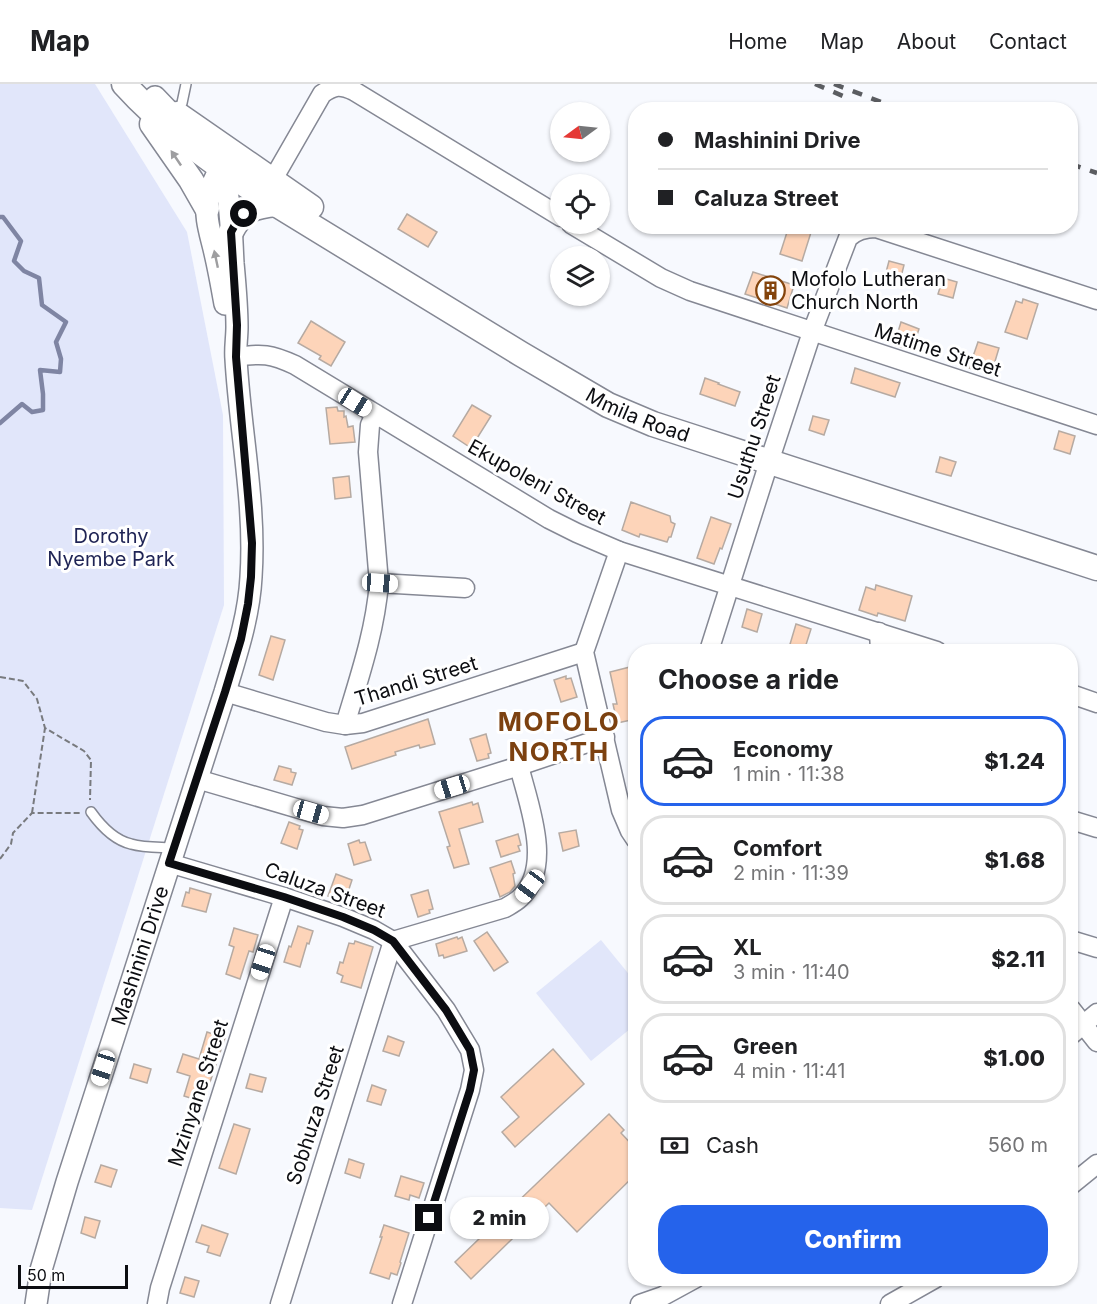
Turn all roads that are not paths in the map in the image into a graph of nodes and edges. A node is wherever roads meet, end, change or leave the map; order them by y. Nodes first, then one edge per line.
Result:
1 (186, 84) edge
2 (329, 86) edge
3 (138, 90) edge
4 (176, 113) junction
5 (245, 162) junction
6 (221, 168) junction
7 (272, 181) junction
8 (277, 204) junction
9 (207, 208) junction
10 (550, 210) edge
11 (231, 232) junction
12 (588, 234) edge
13 (853, 234) edge
14 (894, 234) edge
15 (1097, 300) edge
16 (812, 332) junction
17 (529, 353) junction
18 (236, 357) junction
19 (375, 414) junction
20 (1097, 425) edge
21 (770, 457) junction
22 (619, 551) junction
23 (1097, 557) edge
24 (1097, 568) edge
25 (380, 583) junction
26 (730, 585) junction
27 (465, 588) dead end
28 (879, 632) junction
29 (711, 644) edge
30 (880, 644) edge
31 (916, 644) edge
32 (584, 652) junction
33 (225, 692) junction
34 (1078, 696) edge
35 (1097, 703) edge
36 (345, 724) junction
37 (605, 737) junction
38 (519, 766) junction
39 (197, 779) junction
40 (91, 812) road end
41 (1078, 822) edge
42 (628, 826) edge
43 (1097, 828) edge
44 (172, 856) junction
45 (284, 897) junction
46 (393, 941) junction
47 (1078, 942) edge
48 (1097, 948) edge
49 (1084, 1024) edge
50 (1097, 1042) edge
51 (1097, 1164) edge
52 (1078, 1179) edge
53 (685, 1286) edge
54 (922, 1286) edge
55 (666, 1300) edge
56 (36, 1304) edge
57 (157, 1304) edge
58 (280, 1304) edge
59 (402, 1304) edge
60 (640, 1304) edge
61 (890, 1304) edge

1 - 4 lane
2 - 7 street
2 - 10 street
3 - 4 main road, Mmila Road
3 - 6 main road, Mmila Road
9 -> 3 main road
4 - 5 main road, Mmila Road
5 - 6 street
5 - 7 main road, Mmila Road
6 - 8 main road, Mmila Road
6 - 9 street, Mashinini Drive
6 - 11 street, Mashinini Drive
7 - 17 main road, Mmila Road
8 - 11 main road
8 - 17 main road, Mmila Road
18 -> 9 street, Mashinini Drive
11 - 18 street, Mashinini Drive
12 - 16 street, Matime Street
13 - 16 street, Usuthu Street
14 - 15 street, Usuthu Street
16 - 20 street, Matime Street
16 - 21 street, Usuthu Street
17 - 21 main road, Mmila Road
18 - 19 street, Ekupoleni Street
18 - 33 street, Mashinini Drive
19 - 22 street, Ekupoleni Street
19 - 25 street
21 - 23 main road, Mmila Road
21 - 24 main road, Mmila Road
21 - 26 street, Usuthu Street
22 - 26 street, Ekupoleni Street
22 - 32 street
25 - 27 street
25 - 36 street
26 - 28 street, Ekupoleni Street
26 - 29 street, Usuthu Street
28 - 30 street
28 - 31 street, Ekupoleni Street
32 - 36 street, Thandi Street
32 - 37 street
33 - 36 street, Thandi Street
33 - 39 street, Mashinini Drive
34 - 35 street
37 - 38 street
37 - 42 street
38 - 39 street
38 - 46 street
39 - 44 street, Mashinini Drive
40 - 44 lane
41 - 43 street
44 - 45 street, Caluza Street
44 - 56 street, Mashinini Drive
45 - 46 street, Caluza Street
45 - 57 street, Mzinyane Street
46 - 58 street, Sobhuza Street
46 - 59 street, Caluza Street
47 - 48 street
49 - 50 street
51 - 52 street
53 - 55 street
54 - 61 street
55 - 60 street

